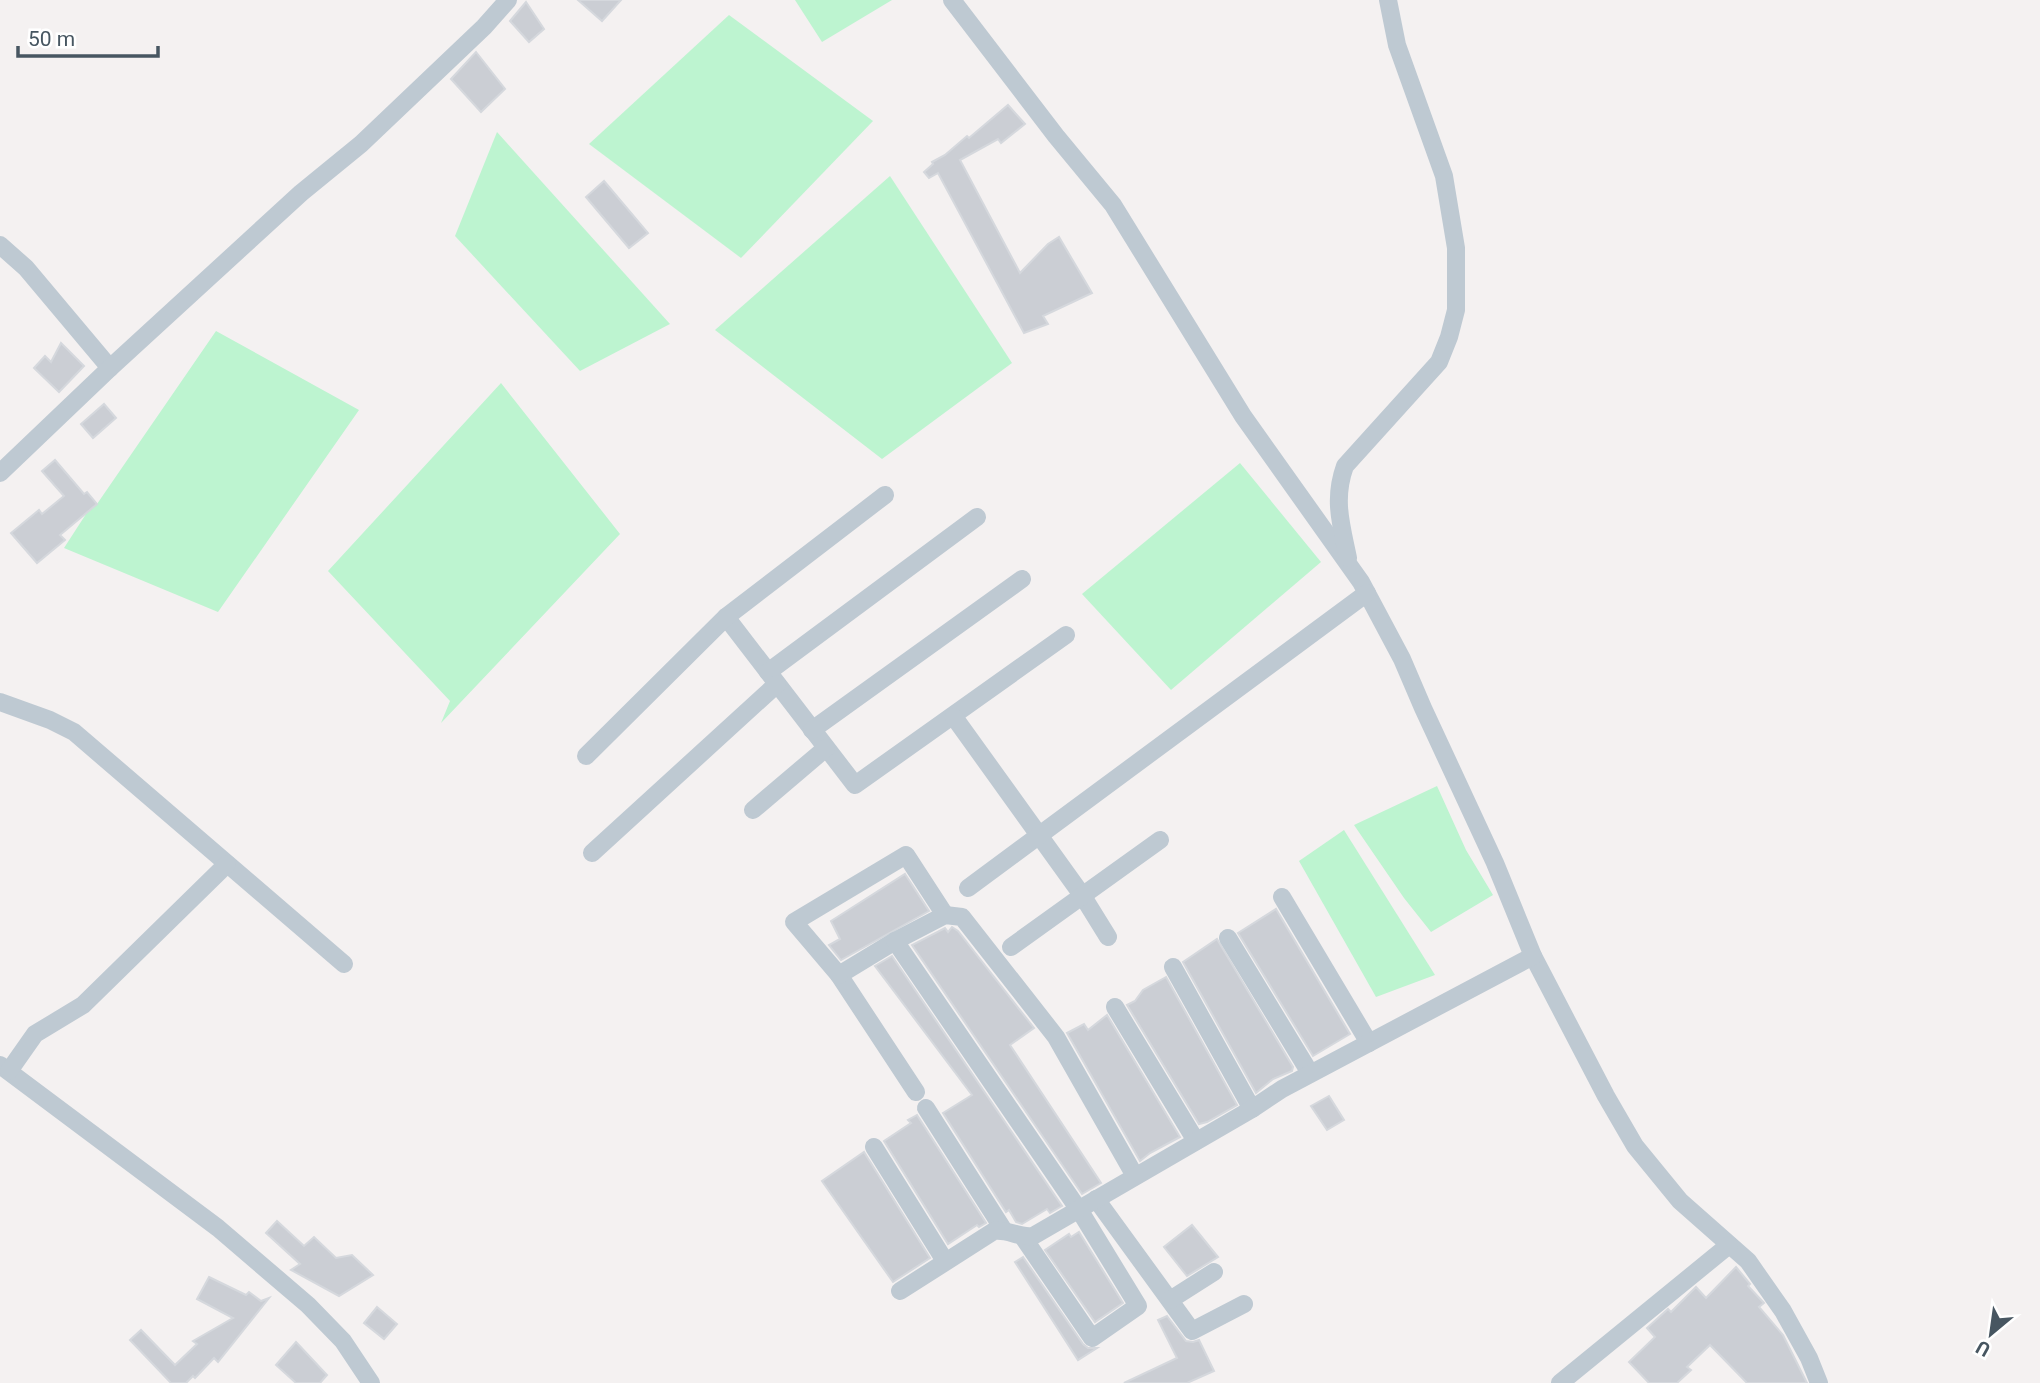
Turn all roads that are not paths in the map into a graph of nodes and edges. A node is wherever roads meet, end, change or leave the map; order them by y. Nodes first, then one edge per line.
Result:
1 (508, 0) edge
2 (952, 0) edge
3 (1388, 0) edge
4 (0, 245) edge
5 (110, 368) junction
6 (0, 473) edge
7 (885, 495) dead end
8 (977, 517) dead end
9 (1349, 565) junction
10 (1022, 579) dead end
11 (1367, 593) junction
12 (726, 617) junction
13 (1066, 635) dead end
14 (773, 678) junction
15 (0, 702) edge
16 (954, 717) junction
17 (812, 730) junction
18 (826, 748) junction
19 (586, 756) dead end
20 (753, 810) dead end
21 (1040, 835) junction
22 (1160, 840) dead end
23 (592, 853) dead end
24 (227, 864) junction
25 (968, 888) dead end
26 (1082, 895) junction
27 (1282, 897) dead end
28 (945, 915) junction
29 (1108, 937) dead end
30 (1228, 938) dead end
31 (895, 941) junction
32 (1011, 947) dead end
33 (1533, 956) junction
34 (344, 964) dead end
35 (1174, 967) dead end
36 (839, 975) junction
37 (1115, 1007) dead end
38 (1369, 1043) junction
39 (4, 1068) edge
40 (1310, 1073) junction
41 (916, 1092) dead end
42 (926, 1108) dead end
43 (1252, 1109) junction
44 (1196, 1141) junction
45 (874, 1147) dead end
46 (1135, 1176) junction
47 (1096, 1199) junction
48 (1081, 1213) junction
49 (1003, 1229) junction
50 (1023, 1237) junction
51 (1729, 1245) junction
52 (945, 1261) junction
53 (1214, 1272) dead end
54 (900, 1291) dead end
55 (1170, 1300) junction
56 (1244, 1304) dead end
57 (371, 1383) edge
58 (1560, 1383) edge
59 (1819, 1383) edge

1 - 5 street
2 - 9 street
3 - 9 street
4 - 5 street
5 - 6 street
7 - 12 street
8 - 14 street
9 - 11 street
10 - 17 street
11 - 21 street
11 - 33 street
12 - 14 street
12 - 19 street
13 - 16 street
14 - 17 street
14 - 23 street
15 - 24 street
16 - 18 street
16 - 21 street
17 - 18 street
18 - 20 street
21 - 25 street
21 - 26 street
22 - 26 street
24 - 34 street
24 - 39 street
26 - 29 street
26 - 32 street
27 - 38 street
28 - 31 street
28 - 36 street
28 - 46 street
30 - 40 street
31 - 36 street
31 - 48 street
33 - 38 street
33 - 51 street
35 - 43 street
36 - 41 street
37 - 44 street
38 - 40 street
39 - 57 street
40 - 43 street
42 - 49 street
43 - 44 street
44 - 46 street
45 - 52 street
46 - 47 street
47 - 48 street
47 - 55 street
48 - 50 street
48 - 50 street
49 - 50 street
49 - 52 street
51 - 58 street
51 - 59 street
52 - 54 street
53 - 55 street
55 - 56 street

